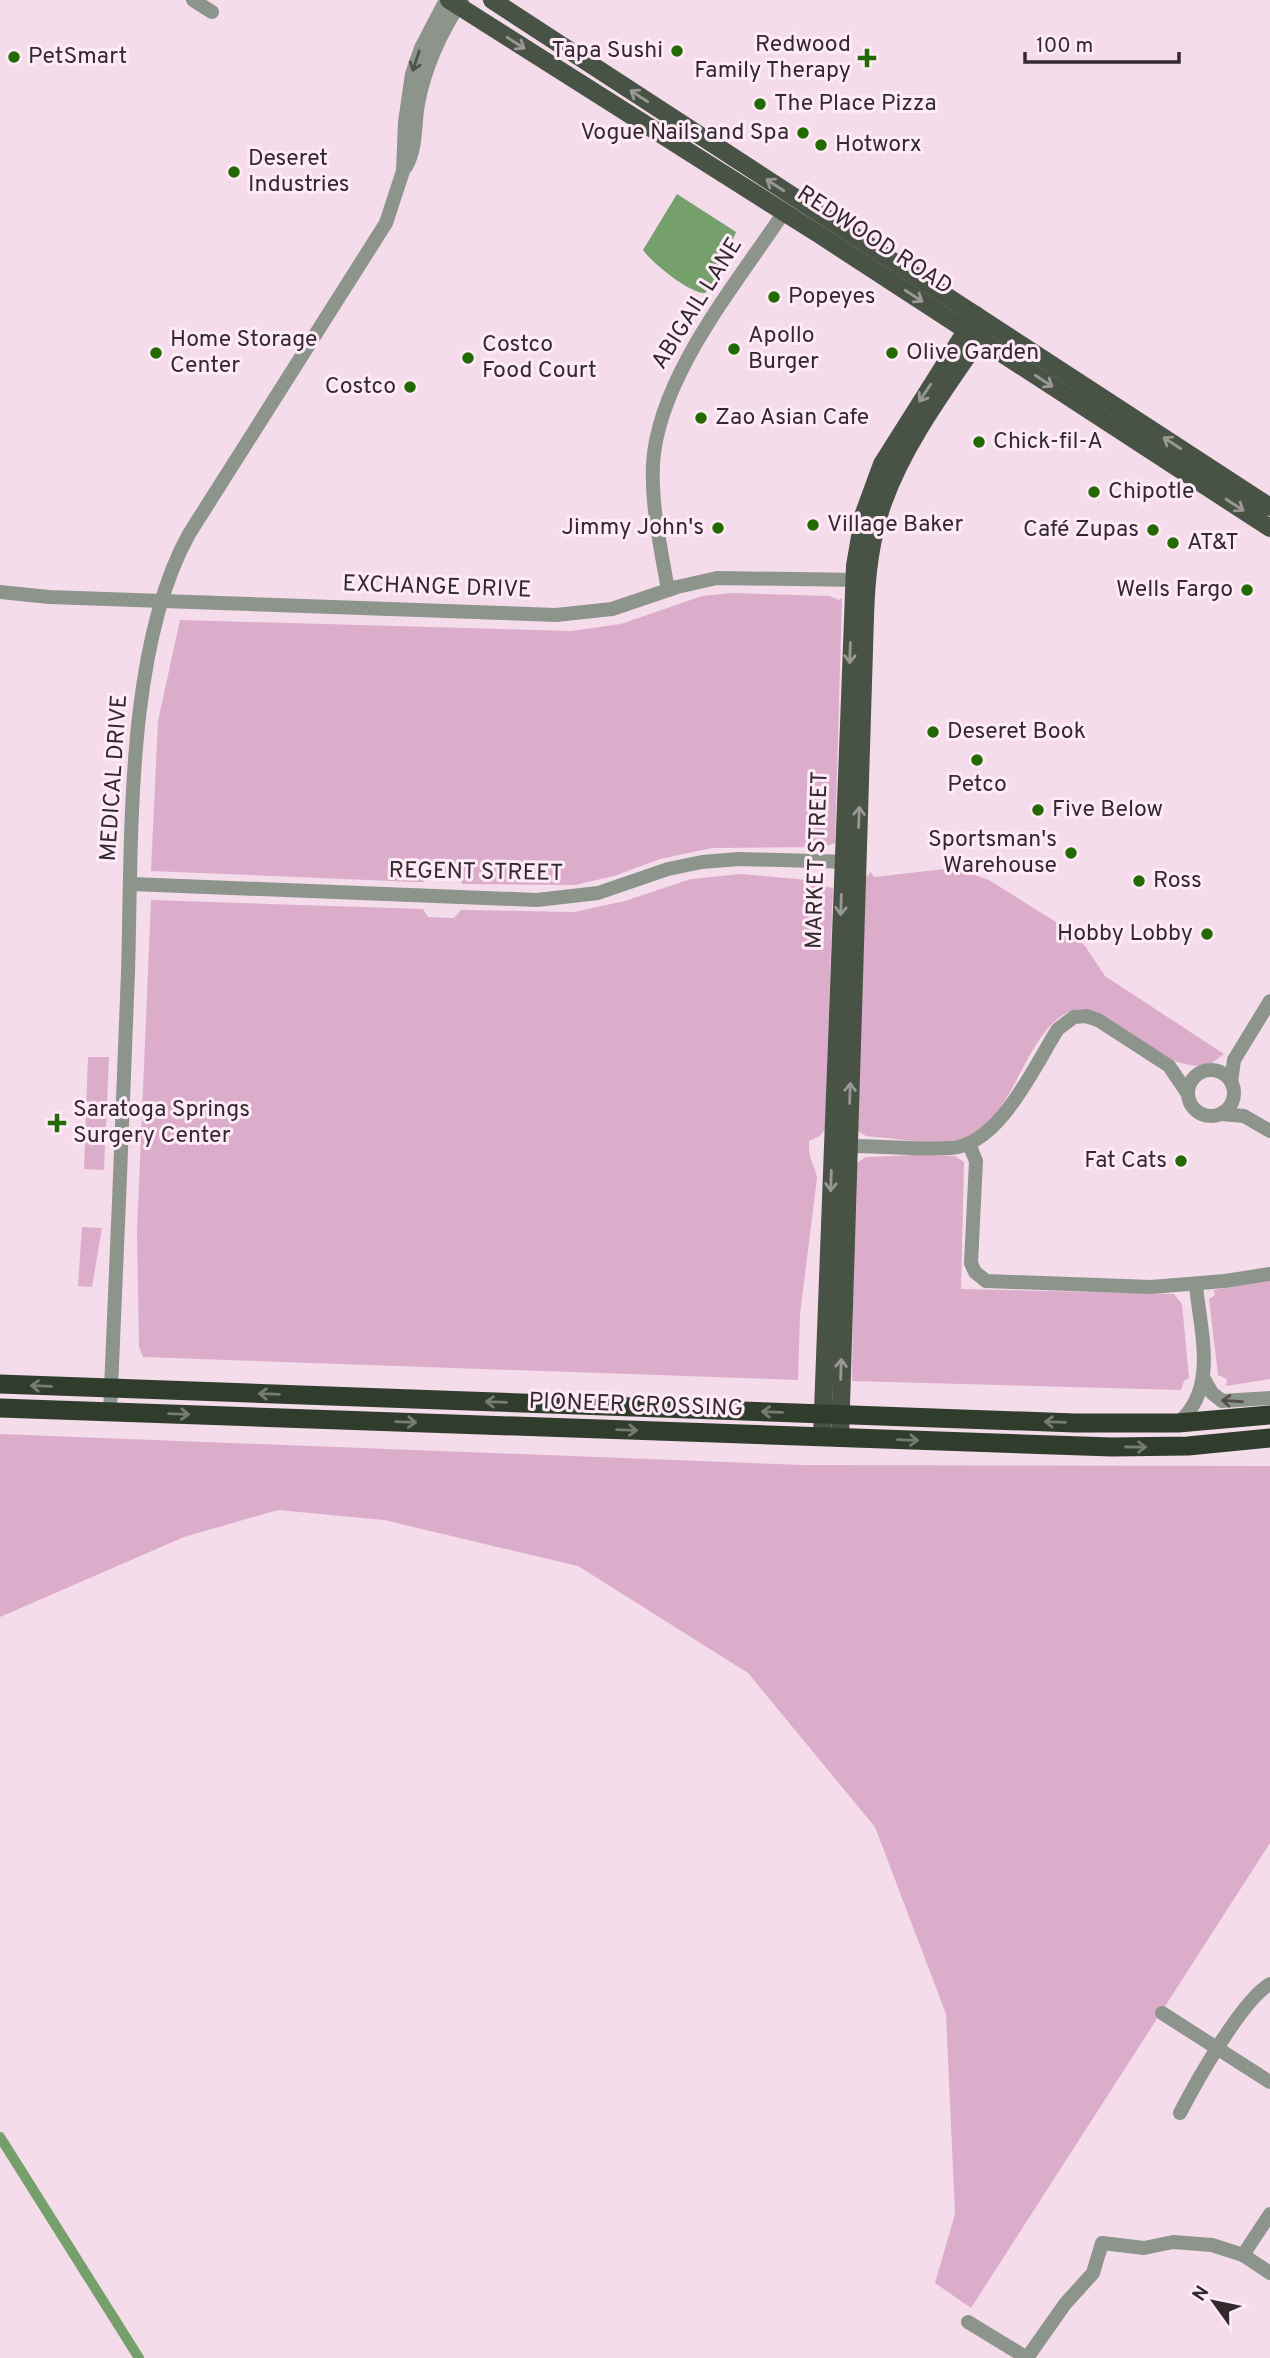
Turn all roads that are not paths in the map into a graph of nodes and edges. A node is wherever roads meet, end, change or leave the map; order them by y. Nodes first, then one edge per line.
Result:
1 (193, 0) edge
2 (492, 0) edge
3 (454, 1) edge
4 (212, 12) dead end
5 (784, 212) junction
6 (978, 327) junction
7 (1270, 507) edge
8 (1270, 528) edge
9 (860, 580) junction
10 (668, 590) junction
11 (0, 592) edge
12 (163, 601) junction
13 (850, 862) junction
14 (131, 884) junction
15 (1270, 1001) edge
16 (1237, 1052) junction
17 (1169, 1066) junction
18 (1208, 1071) junction
19 (1232, 1085) junction
20 (1188, 1094) junction
21 (1221, 1114) junction
22 (1255, 1121) junction
23 (1270, 1131) edge
24 (970, 1144) junction
25 (840, 1146) junction
26 (1270, 1274) edge
27 (1196, 1285) junction
28 (1204, 1379) junction
29 (0, 1384) edge
30 (111, 1389) junction
31 (1270, 1398) edge
32 (0, 1408) edge
33 (110, 1412) junction
34 (832, 1414) junction
35 (1270, 1415) edge
36 (1178, 1423) junction
37 (831, 1437) junction
38 (1270, 1438) edge
39 (1270, 1984) edge
40 (1163, 2013) dead end
41 (1218, 2049) junction
42 (1270, 2082) edge
43 (1180, 2113) dead end
44 (1270, 2214) edge
45 (1243, 2255) junction
46 (1270, 2273) edge
47 (968, 2322) dead end
48 (1027, 2358) edge

1 - 4 street
6 -> 2 main road, REDWOOD ROAD
3 -> 5 main road, REDWOOD ROAD
3 - 12 street, MEDICAL DRIVE
5 -> 6 main road, REDWOOD ROAD
5 - 10 street, ABIGAIL LANE
7 -> 6 main road, REDWOOD ROAD
6 -> 8 main road, REDWOOD ROAD
6 - 9 main road, MARKET STREET
9 - 10 street, EXCHANGE DRIVE
9 - 13 main road, MARKET STREET
10 - 12 street, EXCHANGE DRIVE
11 - 12 street, EXCHANGE DRIVE
12 - 14 street, MEDICAL DRIVE
13 - 14 street, REGENT STREET
13 - 25 main road, MARKET STREET
14 - 30 street, MEDICAL DRIVE
15 - 16 street
16 - 18 street
16 - 19 street
17 - 18 street
17 - 20 street
17 - 24 street
18 - 19 street
18 - 20 street
19 - 21 street
19 - 22 street
20 - 21 street
21 - 22 street
22 - 23 street
24 - 25 street
24 - 27 street
25 - 34 main road, MARKET STREET
26 - 27 street
27 - 28 street
31 -> 28 street
28 - 36 street
30 -> 29 highway, PIONEER CROSSING
30 - 33 street, MEDICAL DRIVE
34 -> 30 highway, PIONEER CROSSING
32 - 33 highway, PIONEER CROSSING
33 -> 37 highway, PIONEER CROSSING
36 -> 34 highway, PIONEER CROSSING
34 - 37 main road, MARKET STREET
35 - 36 highway, PIONEER CROSSING
37 -> 38 highway, PIONEER CROSSING
39 - 41 street
40 - 41 street
41 - 42 street
41 - 43 street
44 - 45 street
45 - 46 street
45 - 48 street
47 - 48 street

